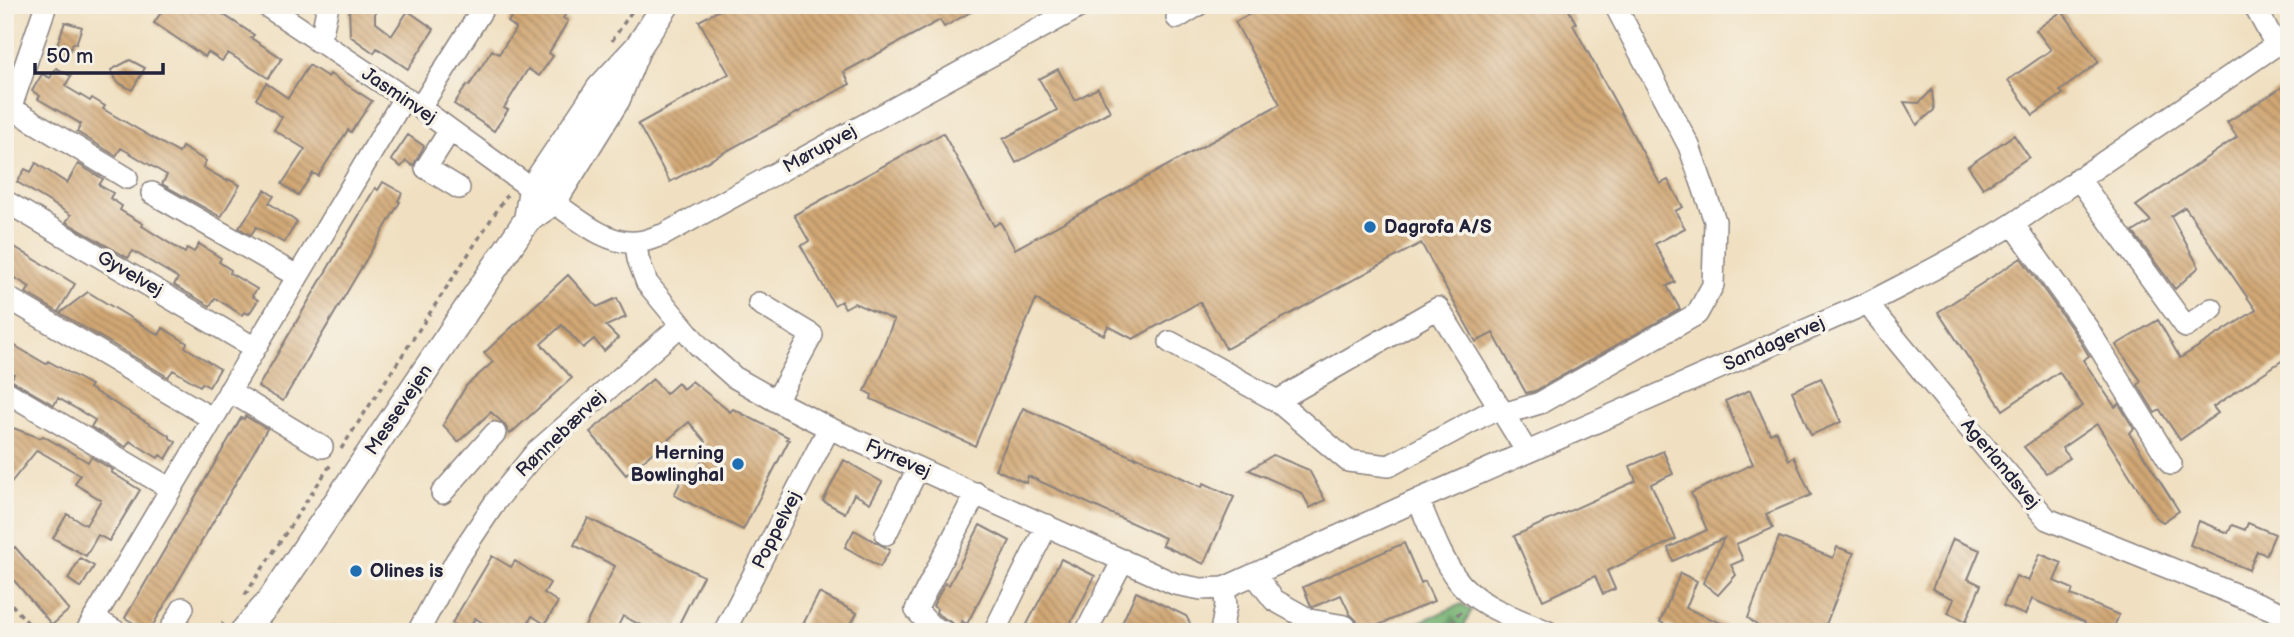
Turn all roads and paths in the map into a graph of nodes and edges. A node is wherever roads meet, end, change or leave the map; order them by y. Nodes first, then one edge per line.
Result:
1 (46, 5) edge
2 (265, 5) edge
3 (328, 5) edge
4 (485, 5) edge
5 (636, 5) edge
6 (666, 5) edge
7 (1083, 5) edge
8 (1199, 5) edge
9 (1615, 5) edge
10 (2255, 5) edge
11 (1177, 18) dead end
12 (317, 41) junction
13 (2283, 41) edge
14 (605, 52) dead end
15 (412, 103) junction
16 (8, 116) edge
17 (450, 130) junction
18 (127, 178) dead end
19 (2078, 178) junction
20 (459, 188) dead end
21 (534, 190) junction
22 (152, 193) dead end
23 (5, 201) edge
24 (2013, 223) junction
25 (636, 243) junction
26 (298, 276) junction
27 (5, 296) edge
28 (1870, 302) junction
29 (759, 303) dead end
30 (2212, 309) dead end
31 (681, 324) junction
32 (1170, 342) dead end
33 (255, 348) junction
34 (5, 391) edge
35 (229, 391) junction
36 (775, 401) junction
37 (1277, 401) junction
38 (1501, 410) junction
39 (213, 419) junction
40 (829, 428) junction
41 (495, 433) dead end
42 (1527, 452) junction
43 (331, 455) junction
44 (2171, 464) dead end
45 (918, 468) junction
46 (171, 489) junction
47 (442, 493) dead end
48 (975, 493) junction
49 (1418, 500) junction
50 (1047, 525) junction
51 (886, 534) dead end
52 (1124, 560) junction
53 (1254, 574) junction
54 (1224, 588) junction
55 (5, 597) edge
56 (1479, 599) junction
57 (271, 601) junction
58 (239, 604) dead end
59 (183, 608) dead end
60 (2289, 616) edge
61 (90, 625) edge
62 (1345, 626) dead end
63 (233, 627) edge
64 (36, 632) edge
65 (117, 632) edge
66 (169, 632) edge
67 (216, 632) edge
68 (256, 632) edge
69 (418, 632) edge
70 (724, 632) edge
71 (944, 632) edge
72 (994, 632) edge
73 (1086, 632) edge
74 (1221, 632) edge
75 (1446, 632) edge
76 (1548, 632) edge

1 - 16 street
2 - 12 street, Jasminvej
3 - 12 street
4 - 15 street
5 - 14 path
6 - 21 main road, Messevejen
7 - 25 street, Mørupvej
8 - 11 street
9 - 38 street
10 - 13 street
12 - 15 street, Jasminvej
13 - 19 street, Sandagervej
15 - 17 street, Jasminvej
15 - 26 street
16 - 18 street
17 - 20 street
17 - 21 street, Jasminvej
19 - 24 street, Sandagervej
19 - 30 street
21 - 25 street
21 - 43 path
21 - 57 main road, Messevejen
22 - 26 street
23 - 33 street, Gyvelvej
24 - 28 street, Sandagervej
24 - 44 street
25 - 31 street, Fyrrevej
26 - 33 street
27 - 39 street
28 - 42 street, Sandagervej
28 - 60 street, Agerlandsvej
29 - 36 street
31 - 36 street, Fyrrevej
31 - 69 street, Rønnebærvej
32 - 37 street
33 - 35 street
34 - 46 street
35 - 39 street
35 - 43 street
36 - 40 street, Fyrrevej
37 - 38 street
37 - 38 street
38 - 42 street
39 - 46 street
40 - 45 street, Fyrrevej
40 - 70 street, Poppelvej
41 - 47 street
42 - 49 street, Sandagervej
43 - 58 path
45 - 48 street, Fyrrevej
45 - 51 street
46 - 61 street
48 - 50 street, Fyrrevej
48 - 71 street
49 - 53 street, Sandagervej
49 - 56 street
50 - 52 street, Fyrrevej
50 - 72 street
52 - 54 street, Fyrrevej
52 - 73 street
53 - 54 street, Sandagervej
53 - 62 street
54 - 74 street
55 - 64 path
56 - 75 path
56 - 76 street
57 - 63 main road, Messevejen
57 - 68 main road, Messevejen
59 - 66 street
61 - 65 street
63 - 67 path

